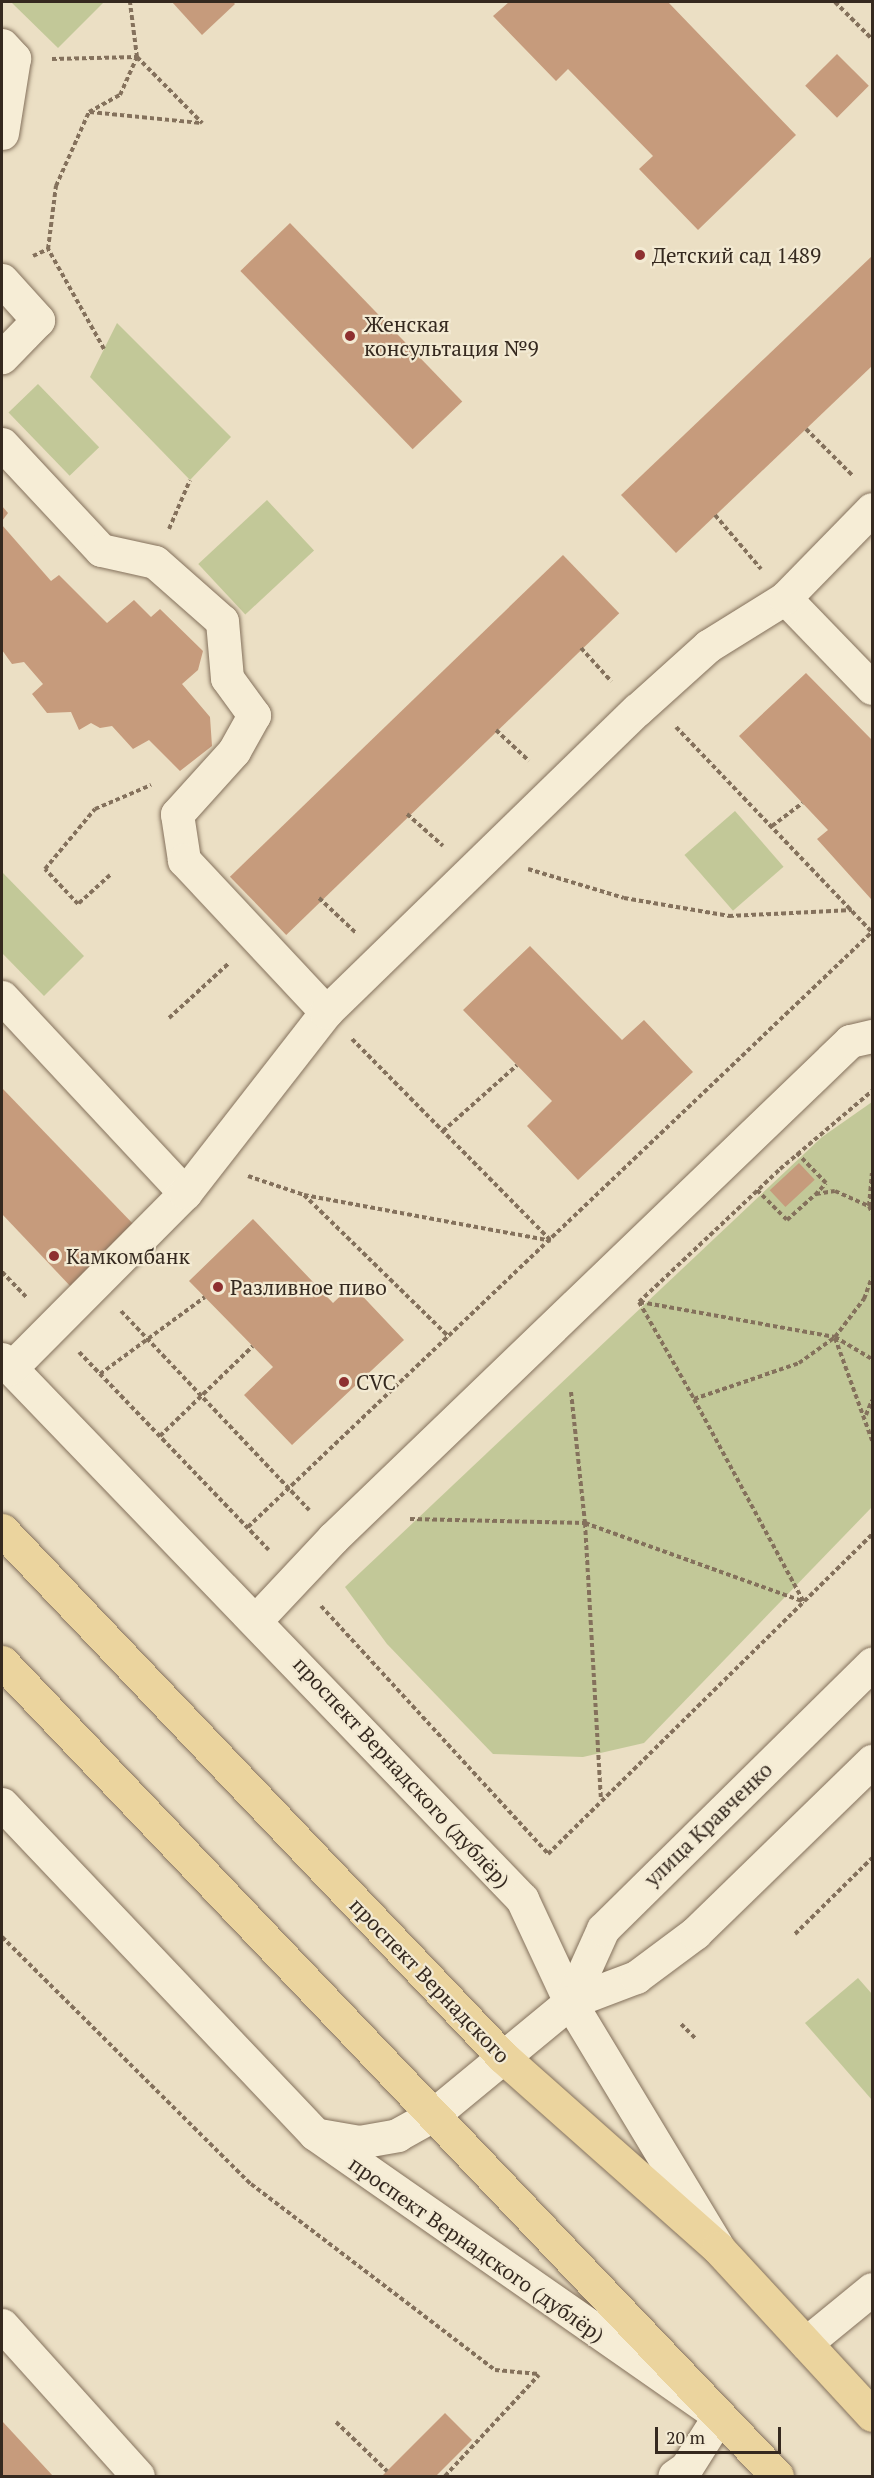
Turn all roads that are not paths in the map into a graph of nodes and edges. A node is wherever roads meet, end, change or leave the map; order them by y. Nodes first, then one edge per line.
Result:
1 (2, 45) edge
2 (2, 133) edge
3 (2, 280) edge
4 (2, 357) edge
5 (2, 444) edge
6 (873, 509) edge
7 (785, 598) junction
8 (873, 688) edge
9 (2, 997) edge
10 (326, 1012) junction
11 (873, 1036) edge
12 (185, 1193) junction
13 (6, 1364) edge
14 (2, 1530) edge
15 (257, 1619) junction
16 (2, 1662) edge
17 (867, 1681) edge
18 (873, 1761) edge
19 (2, 1804) edge
20 (570, 2002) junction
21 (503, 2057) junction
22 (433, 2115) junction
23 (315, 2134) junction
24 (718, 2248) junction
25 (873, 2289) edge
26 (2, 2325) edge
27 (806, 2343) junction
28 (873, 2415) edge
29 (719, 2416) junction
30 (138, 2476) edge
31 (674, 2476) edge
32 (777, 2476) edge

1 - 2 street
3 - 4 street
5 - 10 street
6 - 7 street
7 - 8 street
7 - 10 street
9 - 12 street
10 - 12 street
11 - 15 street
12 - 13 street
13 - 15 street, проспект Вернадского (дублёр)
14 - 21 main road, проспект Вернадского
15 - 20 street, проспект Вернадского (дублёр)
16 - 22 main road
17 - 20 street, улица Кравченко
18 - 20 street, улица Кравченко
19 - 23 street, проспект Вернадского (дублёр)
20 - 21 street, улица Кравченко
20 - 24 street, проспект Вернадского (дублёр)
21 - 22 street, улица Кравченко
21 - 24 main road, проспект Вернадского
22 - 23 street, улица Кравченко
22 - 29 main road
23 - 29 street, проспект Вернадского (дублёр)
24 - 27 main road, проспект Вернадского
25 - 27 street
26 - 30 street
27 - 28 main road, проспект Вернадского
29 - 31 street
29 - 32 main road

